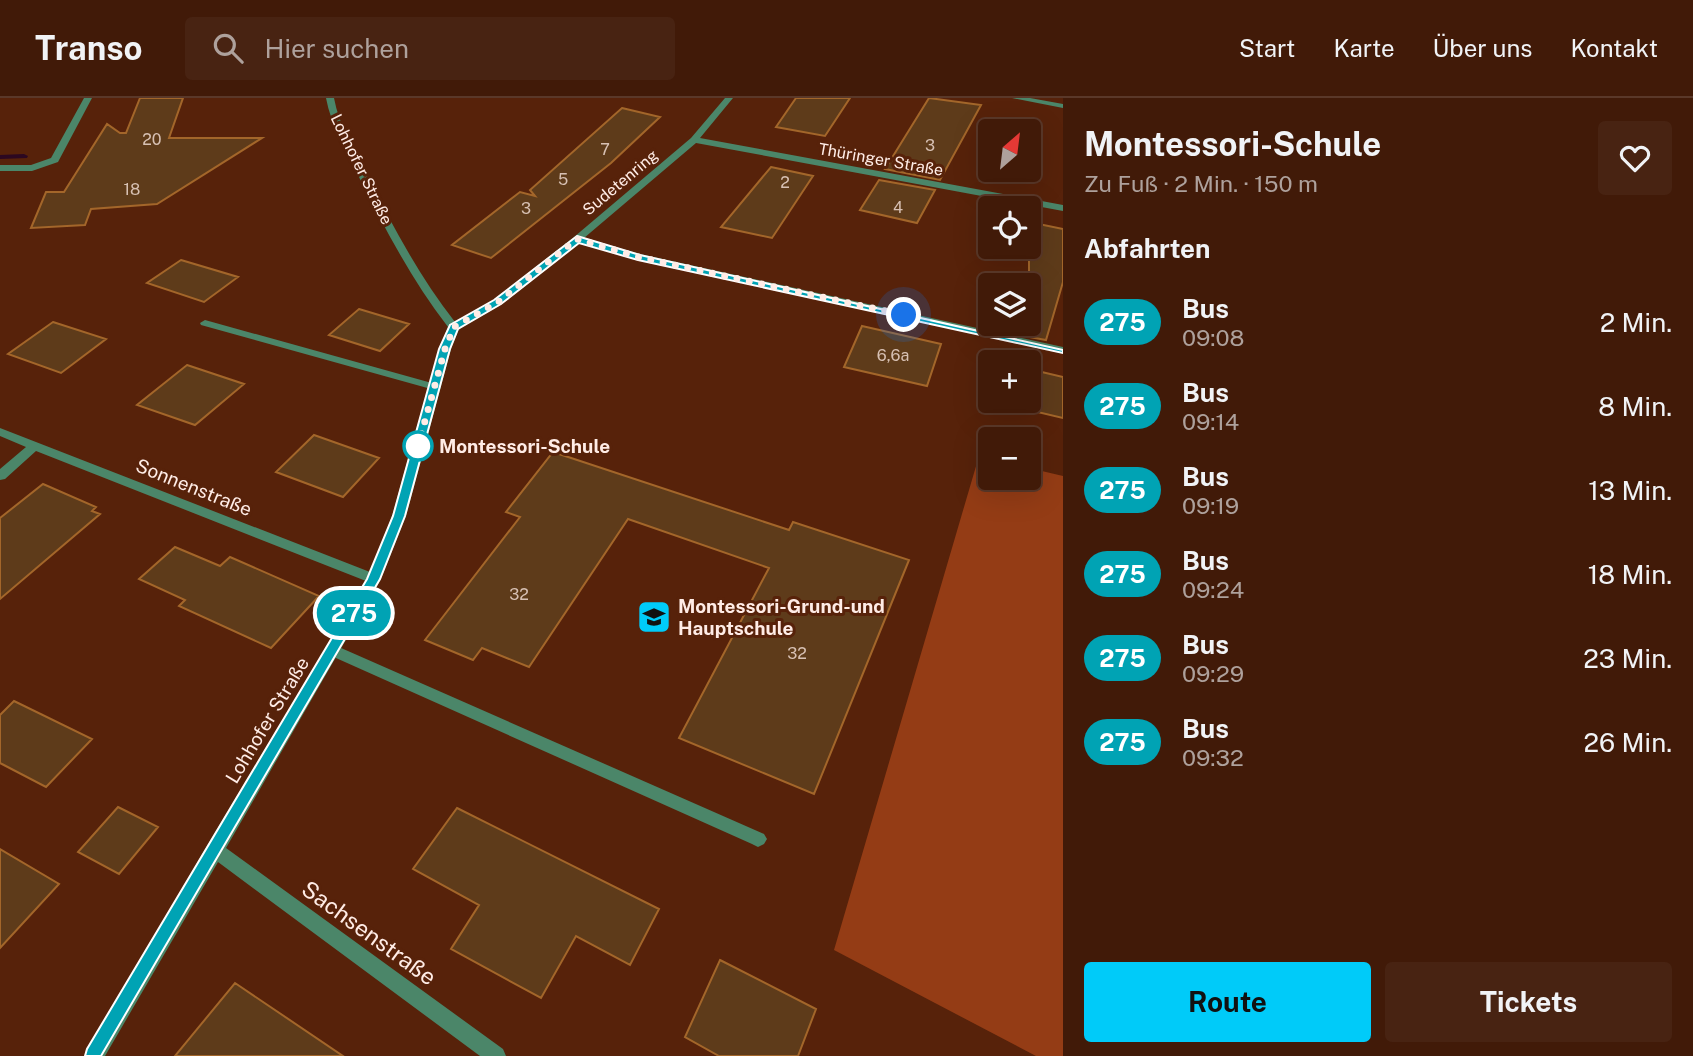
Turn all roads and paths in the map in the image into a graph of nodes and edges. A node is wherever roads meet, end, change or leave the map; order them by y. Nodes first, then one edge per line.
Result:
1 (88, 98) edge
2 (330, 98) edge
3 (729, 98) edge
4 (1016, 98) edge
5 (1063, 106) edge
6 (694, 140) junction
7 (0, 169) edge
8 (1063, 208) edge
9 (577, 239) junction
10 (205, 323) dead end
11 (454, 327) junction
12 (1063, 350) edge
13 (435, 387) junction
14 (0, 432) edge
15 (35, 445) junction
16 (0, 476) edge
17 (374, 579) junction
18 (332, 650) junction
19 (758, 839) dead end
20 (214, 849) junction
21 (94, 1056) edge
22 (496, 1056) edge

1 - 7 street
2 - 11 street, Lohhofer Straße
3 - 6 street, Sudetenring
4 - 5 street
6 - 8 street, Thüringer Straße
6 - 9 street, Sudetenring
9 - 11 street, Sudetenring
9 - 12 street
10 - 13 street
11 - 13 street, Lohhofer Straße
13 - 17 street, Lohhofer Straße
14 - 15 street, Sonnenstraße
15 - 16 street
15 - 17 street, Sonnenstraße
17 - 18 street, Lohhofer Straße
18 - 19 street
18 - 20 street, Lohhofer Straße
20 - 21 street, Lohhofer Straße
20 - 22 street, Sachsenstraße

